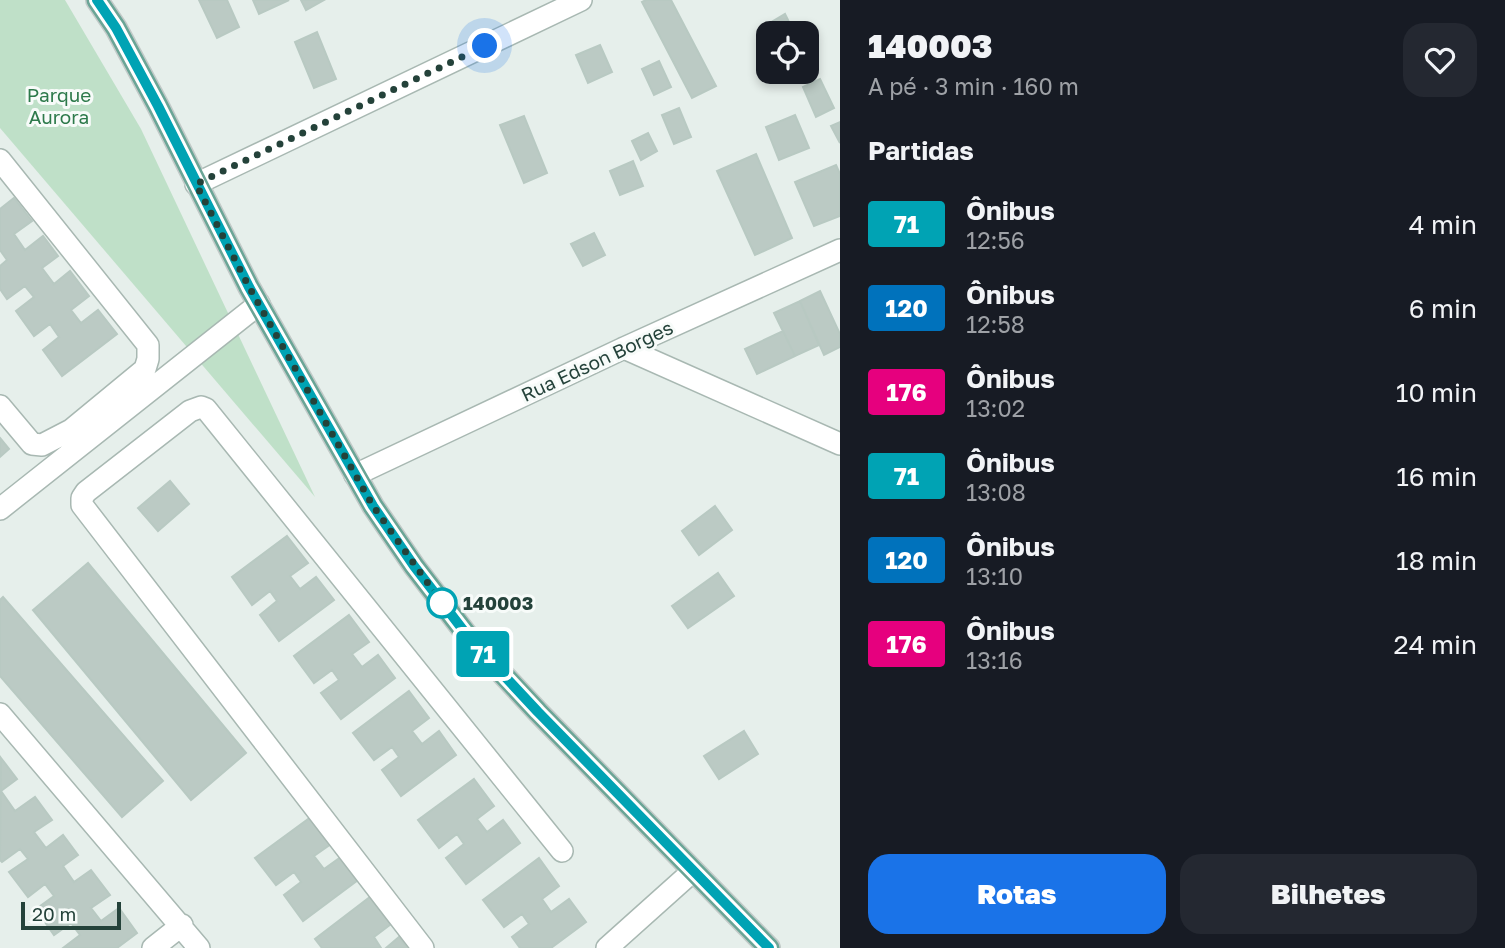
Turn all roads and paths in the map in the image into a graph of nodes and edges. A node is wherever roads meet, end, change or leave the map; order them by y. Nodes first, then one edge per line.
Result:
1 (97, 0) edge
2 (581, 0) edge
3 (0, 160) edge
4 (196, 184) junction
5 (840, 250) edge
6 (259, 304) junction
7 (624, 348) junction
8 (0, 406) edge
9 (840, 444) edge
10 (355, 475) junction
11 (0, 509) edge
12 (0, 713) edge
13 (562, 851) dead end
14 (693, 871) junction
15 (182, 925) junction
16 (153, 948) edge
17 (199, 948) edge
18 (423, 948) edge
19 (607, 948) edge
20 (769, 948) edge

1 - 4 main road
2 - 4 street
3 - 8 street
4 - 6 main road
5 - 7 street, Rua Edson Borges
6 - 10 main road
6 - 11 street
7 - 9 street
7 - 10 street, Rua Edson Borges
10 - 14 main road
12 - 15 street
13 - 18 street
14 - 19 street
14 - 20 main road
15 - 16 street
15 - 17 street

